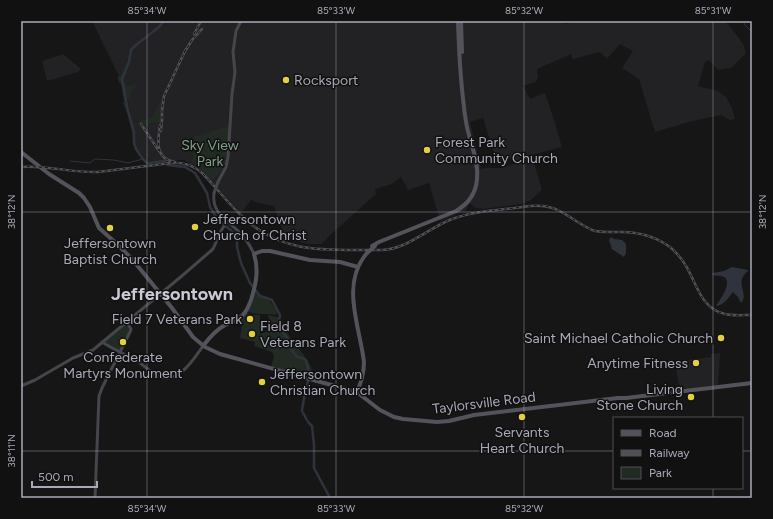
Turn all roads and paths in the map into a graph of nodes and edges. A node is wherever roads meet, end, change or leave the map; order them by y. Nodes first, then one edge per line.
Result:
1 (241, 21) edge
2 (459, 21) edge
3 (21, 152) edge
4 (225, 224) junction
5 (254, 254) junction
6 (357, 266) junction
7 (160, 294) junction
8 (126, 321) junction
9 (102, 342) junction
10 (203, 346) junction
11 (121, 352) junction
12 (752, 384) edge
13 (21, 386) edge
14 (356, 392) junction
15 (94, 498) edge

1 - 4 main road, bridge
2 - 6 main road, bridge
3 - 7 main road, Taylorsville Road
4 - 5 main road
4 - 7 main road
5 - 6 main road
5 - 10 main road
6 - 14 main road
7 - 8 main road
7 - 10 main road, Taylorsville Road
8 - 9 main road
8 - 11 main road
9 - 11 main road
9 - 13 main road
10 - 11 main road
10 - 14 main road, Taylorsville Road
11 - 15 main road
12 - 14 main road, Taylorsville Road

